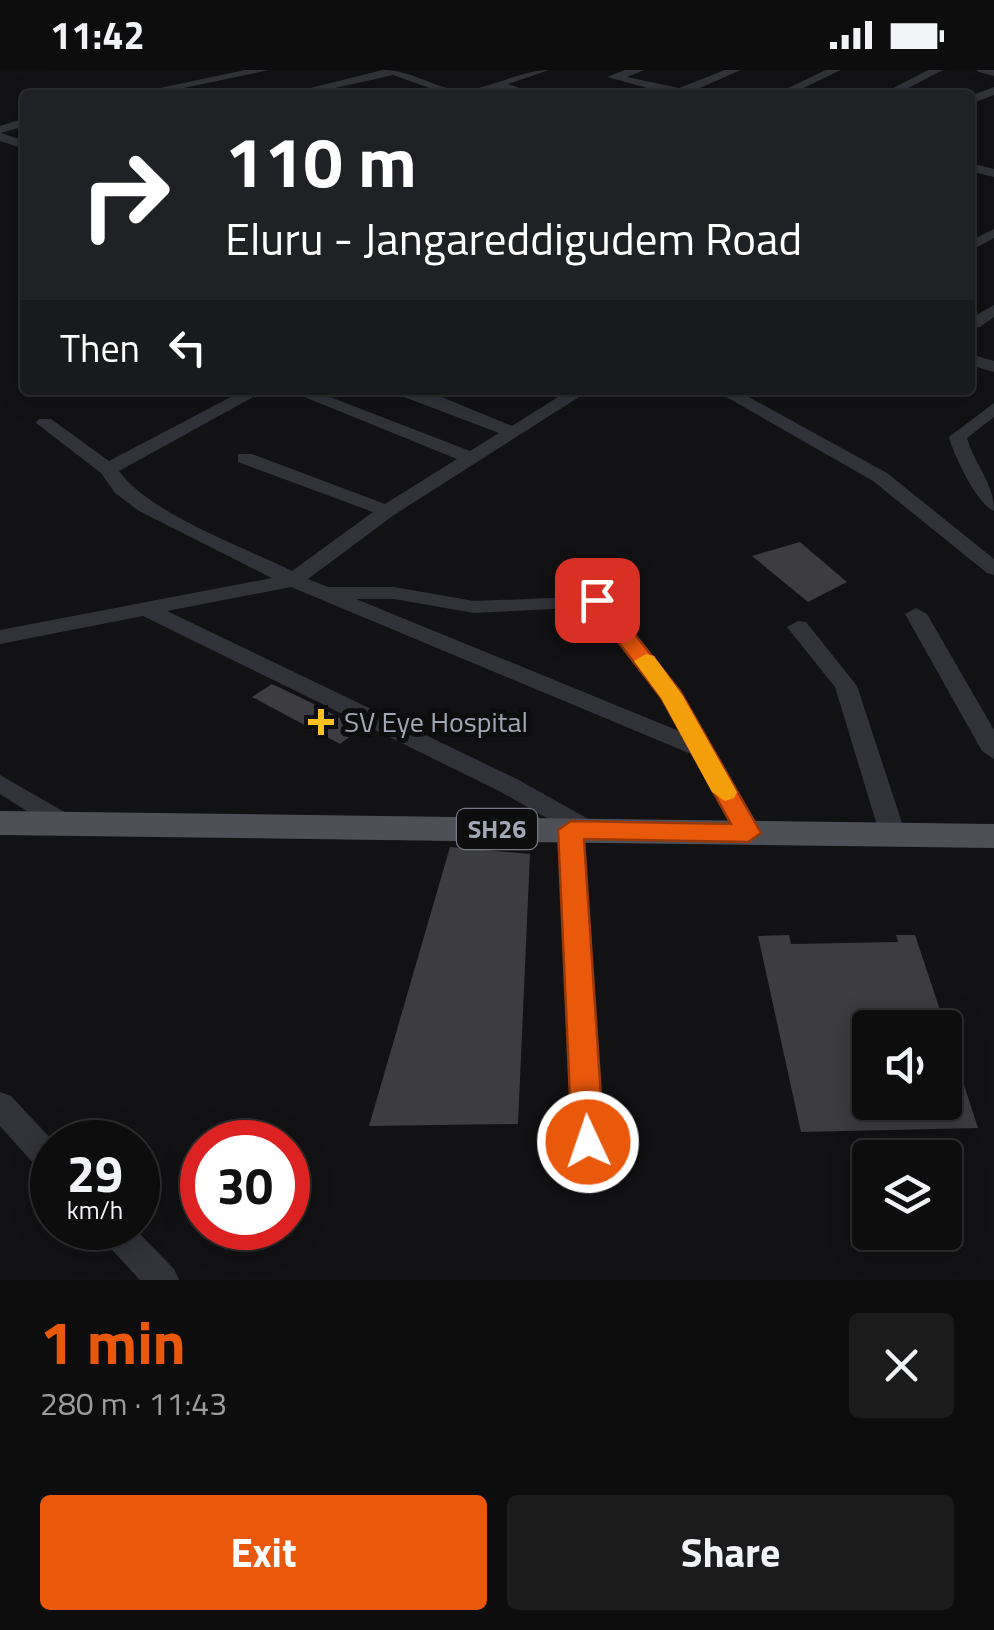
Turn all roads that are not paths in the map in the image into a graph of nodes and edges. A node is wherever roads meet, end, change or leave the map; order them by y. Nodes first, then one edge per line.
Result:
1 (192, 70) edge
2 (210, 70) edge
3 (263, 70) edge
4 (424, 70) edge
5 (543, 70) edge
6 (735, 70) edge
7 (833, 70) edge
8 (937, 70) edge
9 (983, 70) edge
10 (397, 72) edge
11 (994, 72) edge
12 (638, 77) edge
13 (494, 84) junction
14 (159, 90) edge
15 (312, 90) edge
16 (446, 90) edge
17 (475, 90) edge
18 (511, 90) edge
19 (672, 90) edge
20 (692, 90) edge
21 (790, 90) edge
22 (896, 90) edge
23 (248, 395) edge
24 (309, 395) edge
25 (415, 395) edge
26 (573, 395) edge
27 (732, 395) edge
28 (994, 408) edge
29 (45, 423) dead end
30 (512, 432) junction
31 (994, 432) edge
32 (958, 438) junction
33 (245, 458) dead end
34 (471, 458) junction
35 (108, 469) junction
36 (994, 505) edge
37 (387, 512) junction
38 (994, 569) edge
39 (293, 580) junction
40 (320, 592) junction
41 (144, 608) junction
42 (916, 614) dead end
43 (798, 627) dead end
44 (0, 637) edge
45 (700, 749) junction
46 (994, 751) edge
47 (0, 783) edge
48 (0, 822) edge
49 (64, 824) junction
50 (580, 831) junction
51 (748, 833) junction
52 (892, 835) junction
53 (994, 836) edge
54 (0, 1105) edge
55 (30, 1138) edge
56 (590, 1181) dead end
57 (134, 1250) edge
58 (162, 1280) edge

1 - 2 street
3 - 14 street
4 - 10 street
5 - 13 street
6 - 20 street
7 - 21 street
8 - 22 street
9 - 11 street
10 - 15 street
10 - 16 street
12 - 19 street
13 - 17 street
13 - 18 street
23 - 35 street
24 - 34 street
25 - 30 street
26 - 30 street
27 - 38 street
28 - 32 street
29 - 35 street
30 - 34 street
31 - 32 street
32 - 36 street
33 - 37 street
34 - 37 street
35 - 39 street
37 - 39 street
39 - 40 street
39 - 41 street
40 - 45 street
40 - 45 street
41 - 44 street
41 - 50 street
42 - 46 street
43 - 52 street
45 - 51 street
47 - 49 street
48 - 49 main road, SH26
49 - 50 main road, SH26
50 - 51 main road, SH26
50 - 56 street
51 - 52 main road, SH26
52 - 53 main road, SH26
54 - 55 street
57 - 58 street

